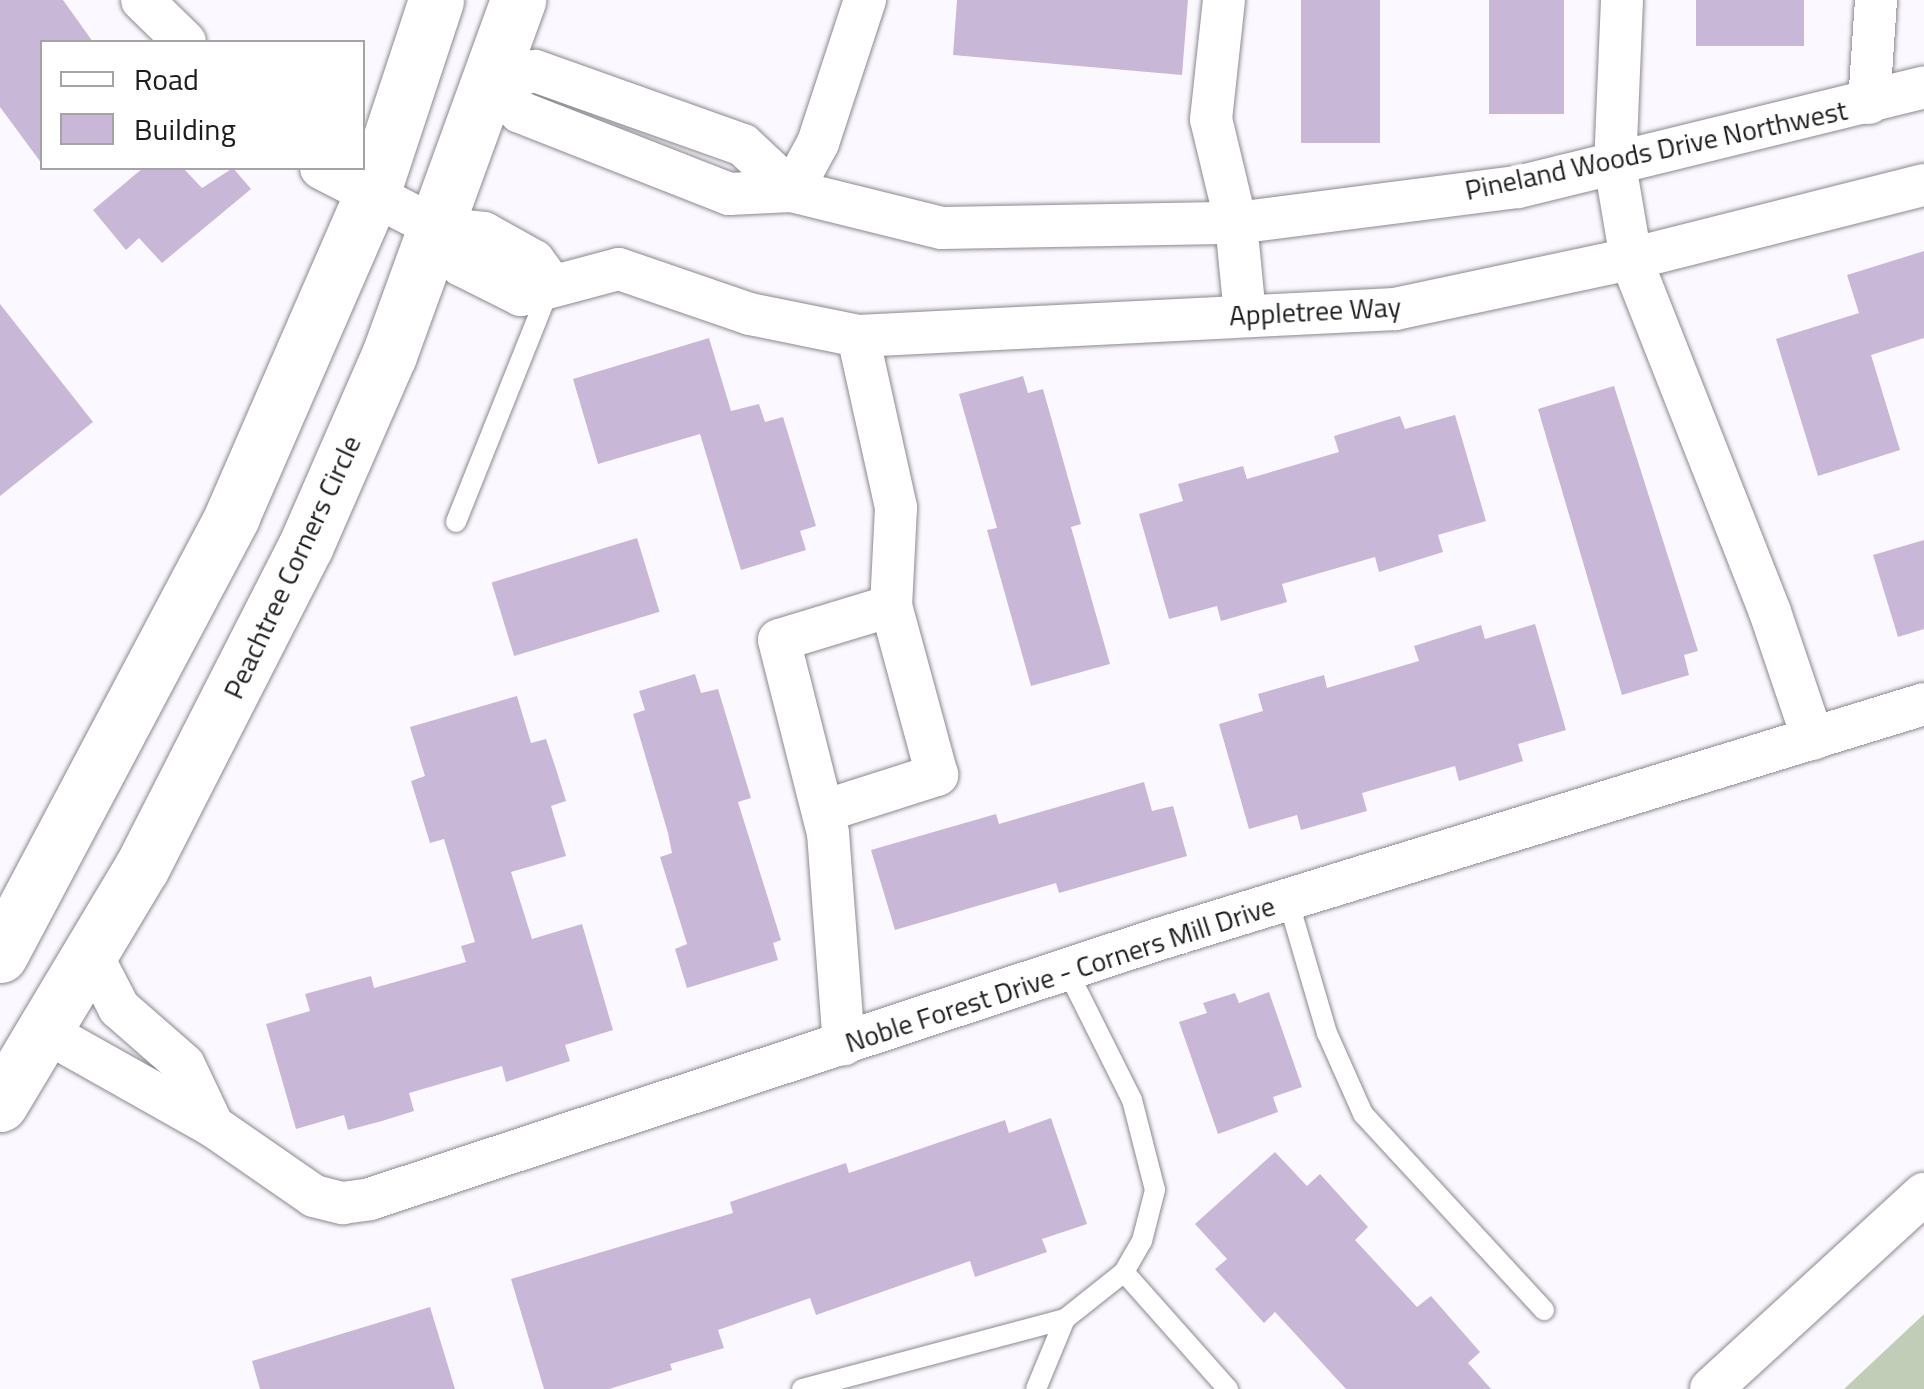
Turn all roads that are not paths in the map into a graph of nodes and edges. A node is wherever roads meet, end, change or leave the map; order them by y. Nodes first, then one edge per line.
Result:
1 (142, 0) edge
2 (436, 0) edge
3 (518, 0) edge
4 (865, 0) edge
5 (1224, 0) edge
6 (1622, 0) edge
7 (1876, 0) edge
8 (183, 40) edge
9 (492, 82) junction
10 (1924, 88) edge
11 (1868, 103) junction
12 (1615, 165) junction
13 (324, 170) edge
14 (1924, 185) edge
15 (792, 190) junction
16 (371, 197) junction
17 (1236, 223) junction
18 (437, 228) junction
19 (1631, 259) junction
20 (551, 284) junction
21 (1245, 314) junction
22 (858, 336) junction
23 (456, 522) dead end
24 (890, 606) junction
25 (1924, 704) edge
26 (1813, 739) junction
27 (824, 811) junction
28 (1288, 900) junction
29 (91, 954) junction
30 (0, 955) edge
31 (1067, 970) junction
32 (46, 1032) junction
33 (844, 1044) junction
34 (0, 1104) edge
35 (214, 1126) junction
36 (1924, 1194) edge
37 (1124, 1272) junction
38 (1544, 1310) dead end
39 (1065, 1320) junction
40 (802, 1389) edge
41 (1036, 1389) edge
42 (1228, 1389) edge
43 (1711, 1389) edge

1 - 8 street
2 - 16 street
3 - 9 street, Peachtree Corners Circle
4 - 15 street
5 - 17 street
6 - 12 street
7 - 11 street
9 - 15 street, Pineland Woods Drive Northwest
9 - 18 street, Peachtree Corners Circle
10 - 11 street, Pineland Woods Drive Northwest
11 - 12 street, Pineland Woods Drive Northwest
12 - 17 street, Pineland Woods Drive Northwest
12 - 19 street
13 - 16 street, Appletree Way
14 - 19 street, Appletree Way
15 - 17 street, Pineland Woods Drive Northwest
16 - 18 street, Appletree Way
16 - 30 street
17 - 21 street
18 - 20 street, Appletree Way
18 - 29 street, Peachtree Corners Circle
19 - 21 street, Appletree Way
19 - 26 street
20 - 22 street, Appletree Way
20 - 23 lane
21 - 22 street, Appletree Way
22 - 24 street
24 - 27 street
24 - 27 street
25 - 26 street, Noble Forest Drive - Corners Mill Drive
26 - 28 street, Noble Forest Drive - Corners Mill Drive
27 - 33 street
28 - 31 street, Noble Forest Drive - Corners Mill Drive
28 - 38 lane
29 - 32 street, Peachtree Corners Circle
29 - 35 street
31 - 33 street, Noble Forest Drive - Corners Mill Drive
31 - 37 lane
32 - 34 street, Peachtree Corners Circle
32 - 35 street, Noble Forest Drive - Corners Mill Drive
33 - 35 street, Noble Forest Drive - Corners Mill Drive
36 - 43 street
37 - 39 lane
37 - 42 lane
39 - 40 lane
39 - 41 lane

